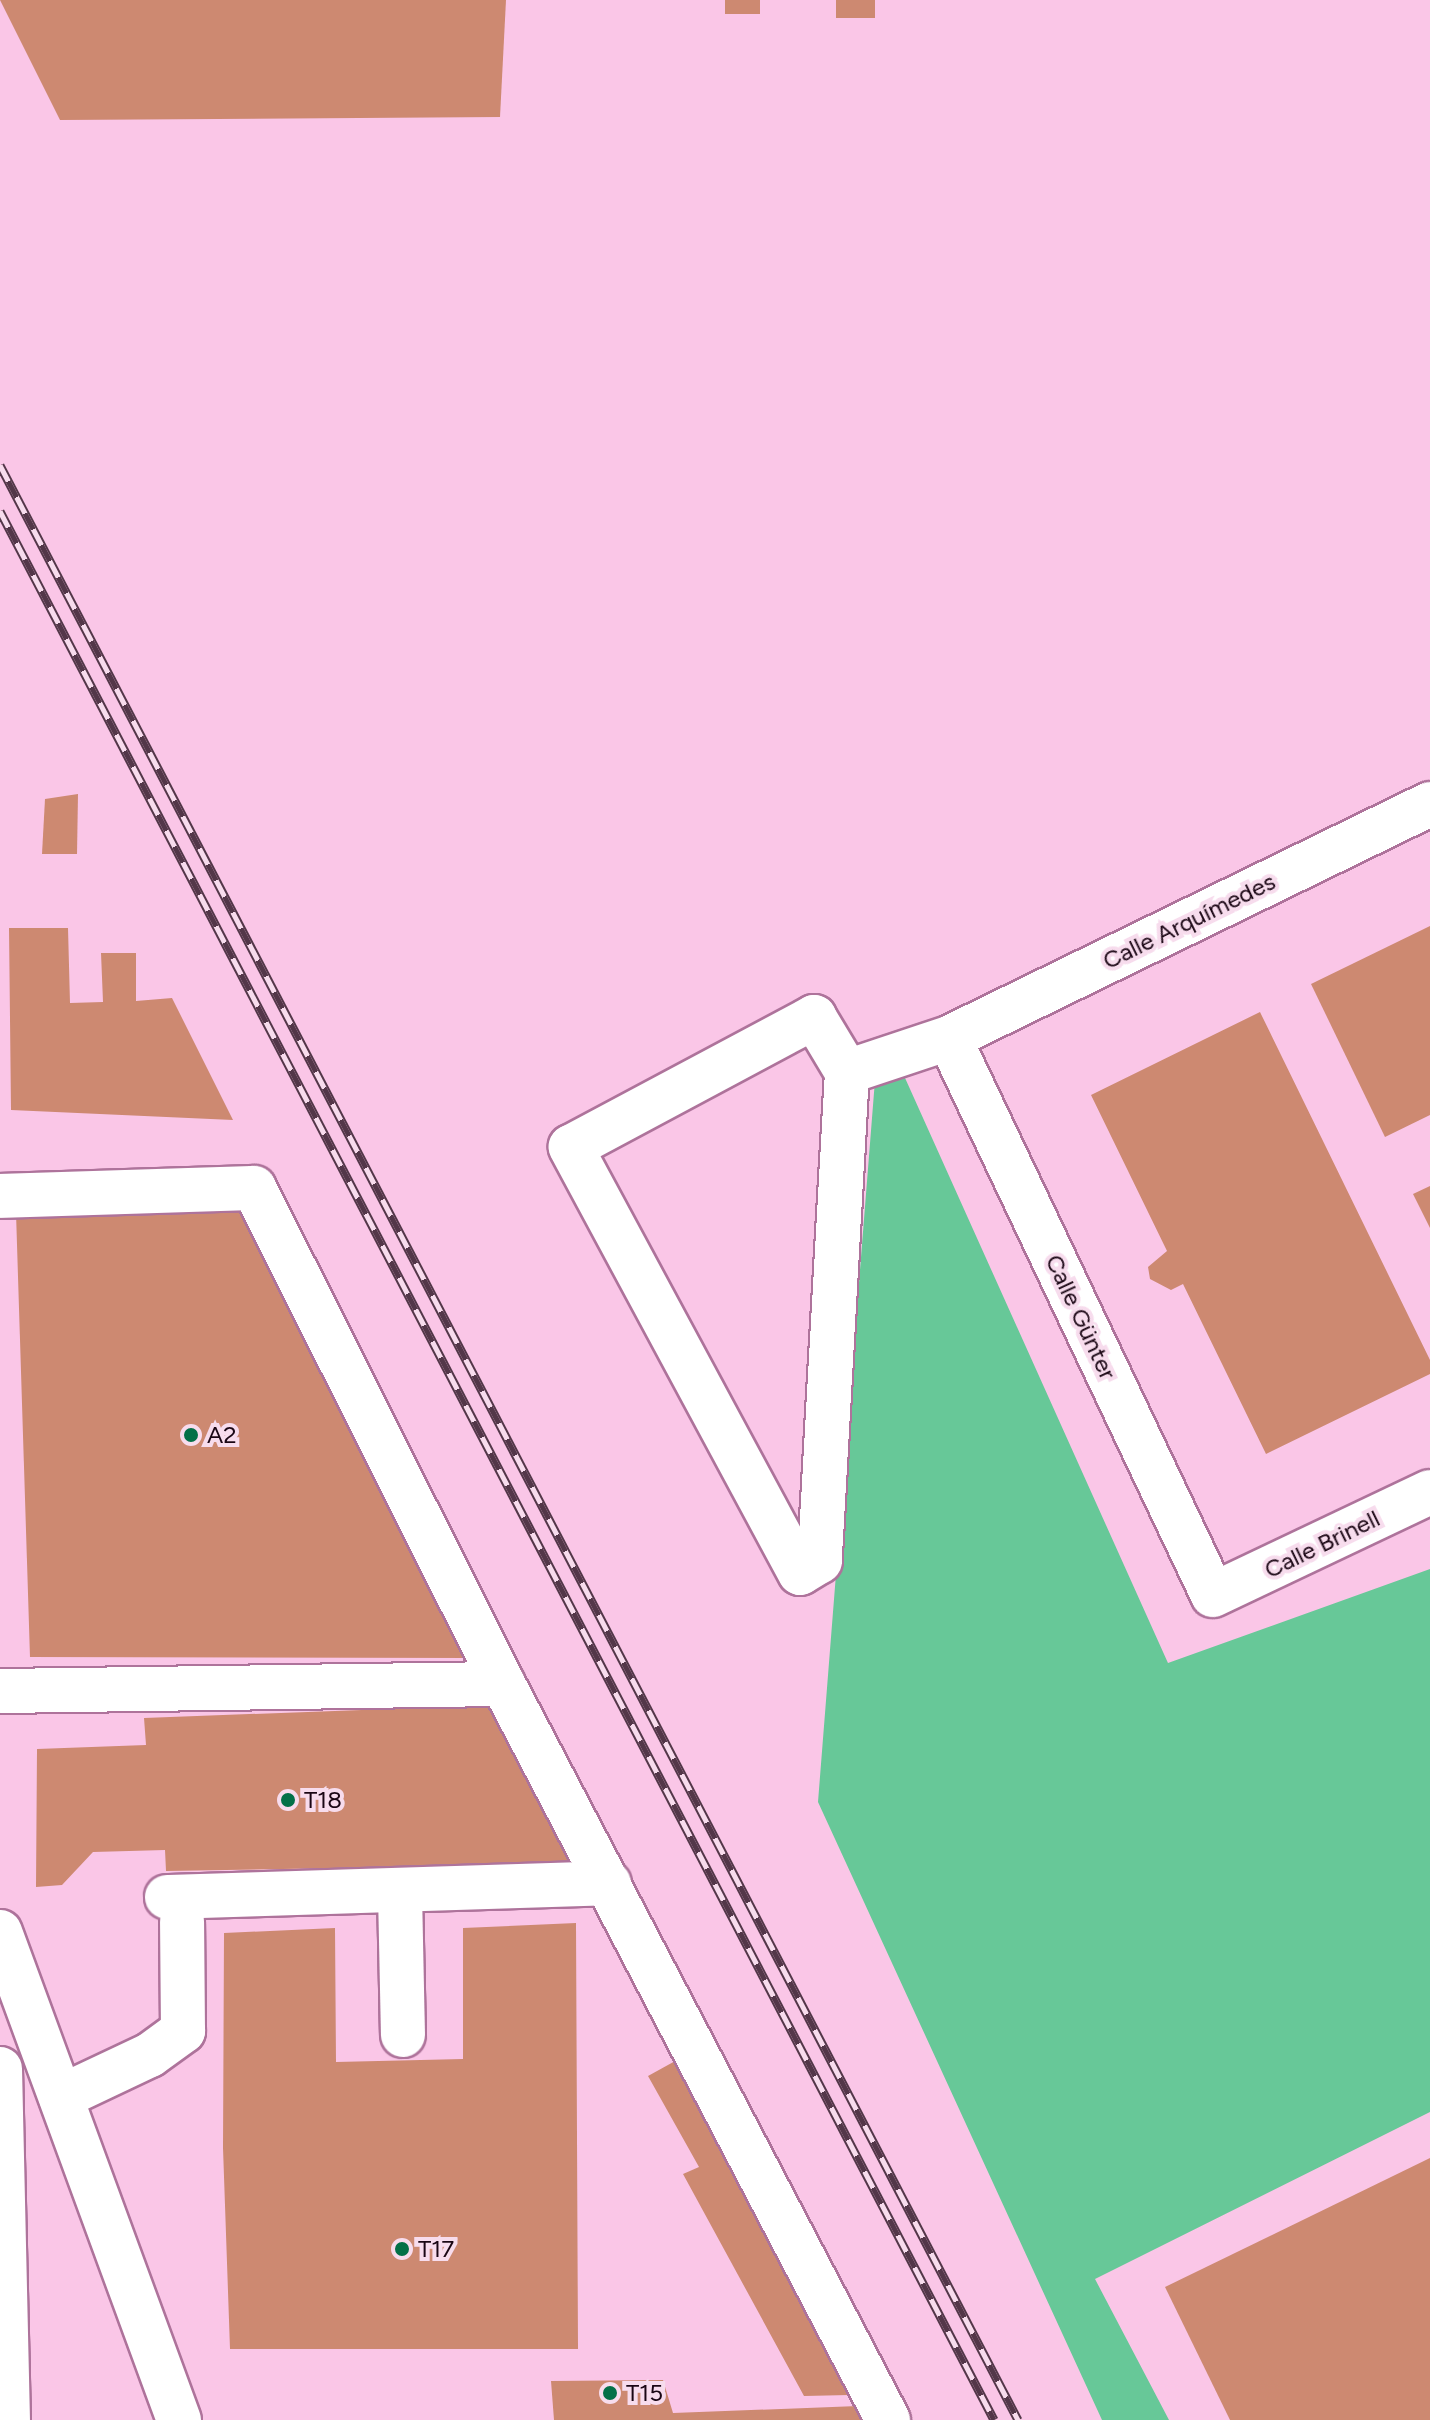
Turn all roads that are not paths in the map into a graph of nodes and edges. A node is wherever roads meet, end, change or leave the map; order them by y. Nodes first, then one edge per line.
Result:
1 (1430, 804) edge
2 (949, 1038) junction
3 (847, 1072) junction
4 (0, 1196) edge
5 (1430, 1492) edge
6 (1213, 1595) joint
7 (503, 1684) junction
8 (0, 1691) edge
9 (609, 1883) junction
10 (400, 1893) junction
11 (0, 1932) edge
12 (403, 2035) dead end
13 (0, 2069) edge
14 (61, 2097) junction
15 (175, 2418) edge
16 (8, 2420) edge
17 (888, 2420) edge

1 - 2 street, Calle Arquímedes
2 - 3 street, Calle Arquímedes
2 - 6 street, Calle Günter
3 - 3 street
4 - 7 street
5 - 6 street, Calle Brinell
7 - 8 street
7 - 9 street
9 - 10 street
9 - 17 street
10 - 12 street
10 - 14 street
11 - 14 street
13 - 16 street
14 - 15 street

